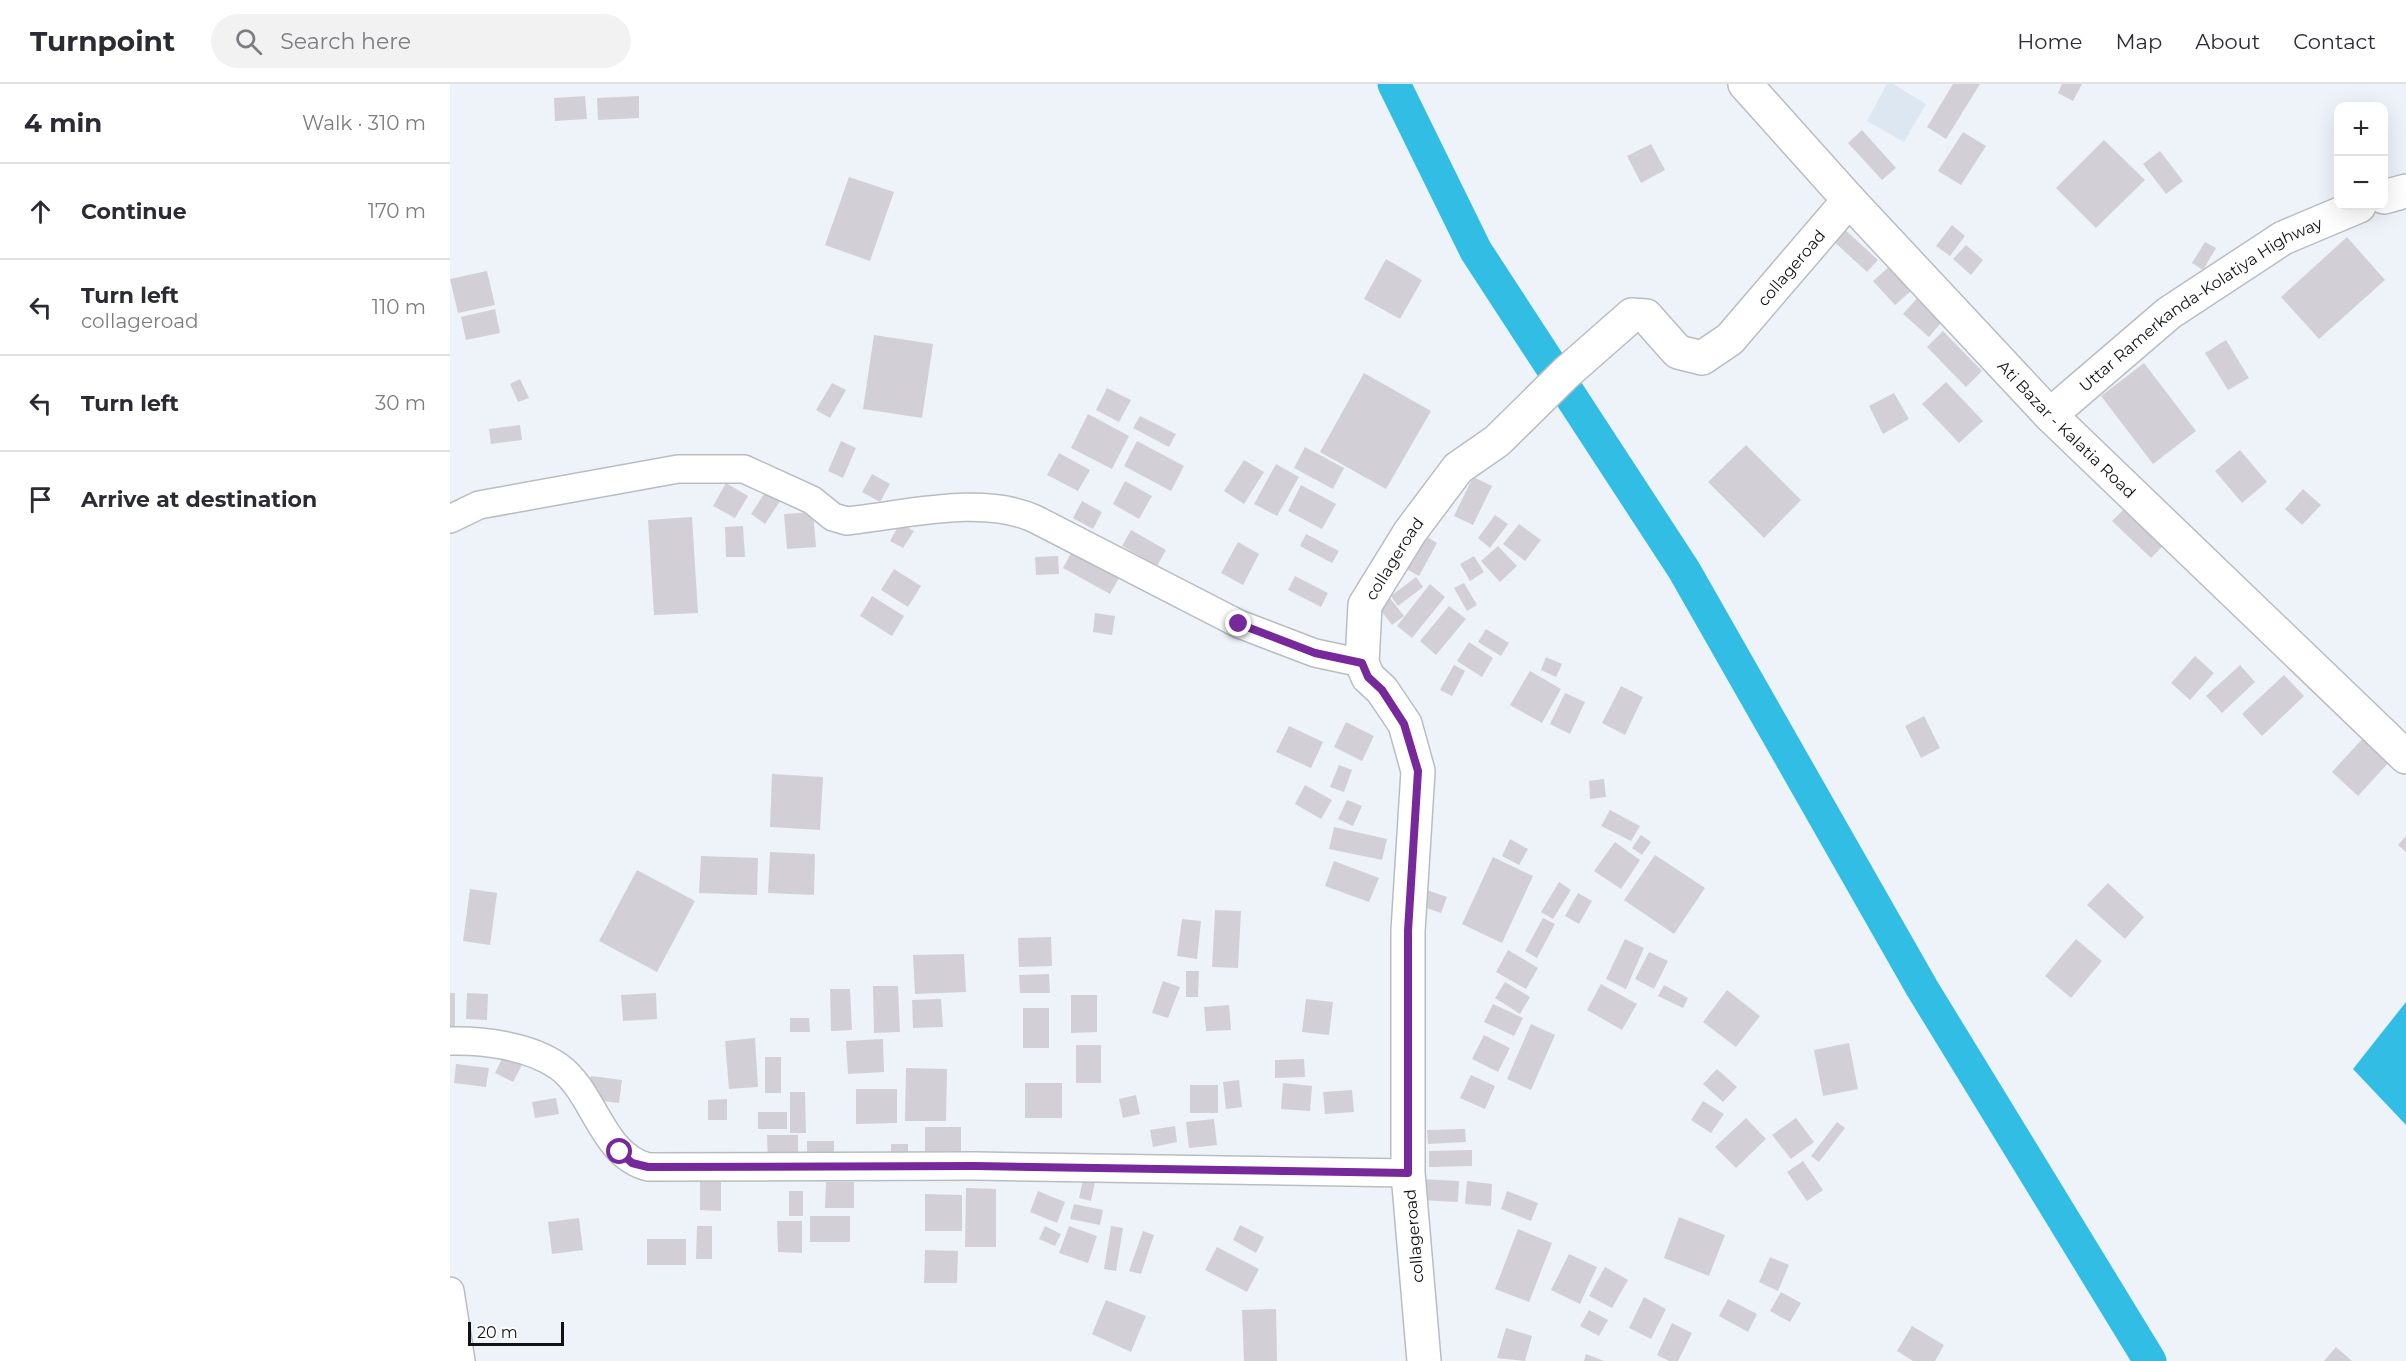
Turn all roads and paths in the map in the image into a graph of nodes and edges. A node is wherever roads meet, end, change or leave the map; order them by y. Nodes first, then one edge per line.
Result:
1 (1745, 84) edge
2 (2406, 191) edge
3 (2388, 196) edge
4 (1849, 200) junction
5 (2350, 210) edge
6 (2050, 415) junction
7 (450, 519) edge
8 (1362, 663) junction
9 (2406, 757) edge
10 (450, 1041) edge
11 (1408, 1173) junction
12 (450, 1291) edge
13 (461, 1361) edge
14 (1424, 1361) edge

1 - 4 street, Ati Bazar - Kalatia Road
2 - 3 street
4 - 6 street, Ati Bazar - Kalatia Road
4 - 8 street, collageroad
5 - 6 street, Uttar Ramerkanda-Kolatiya Highway
6 - 9 street, Ati Bazar - Kalatia Road
7 - 8 street
8 - 11 street, collageroad
10 - 11 street
11 - 14 street, collageroad
12 - 13 street

